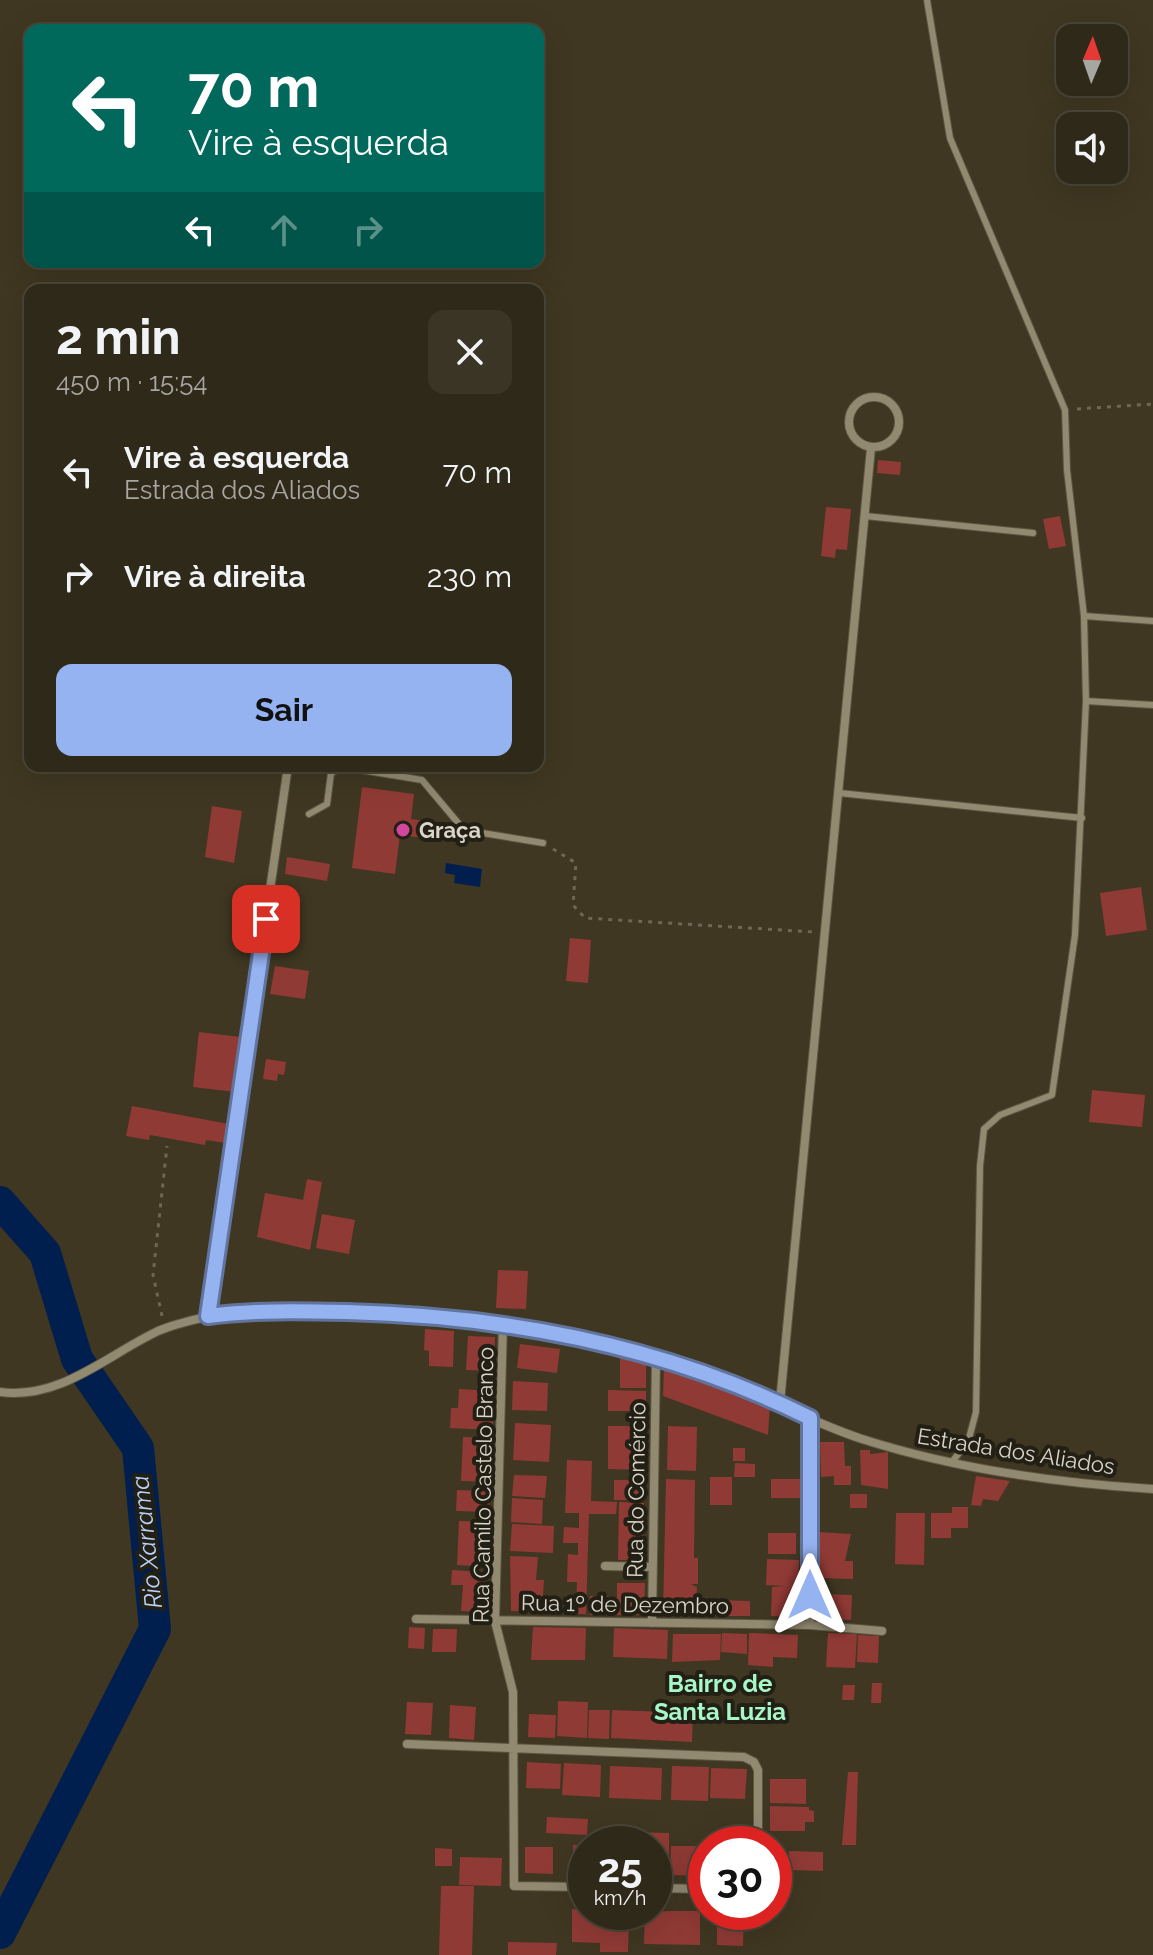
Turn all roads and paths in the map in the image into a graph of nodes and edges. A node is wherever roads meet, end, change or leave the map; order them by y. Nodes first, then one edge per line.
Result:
1 (927, 0) edge
2 (1153, 404) edge
3 (1065, 410) junction
4 (871, 448) junction
5 (865, 516) junction
6 (1033, 533) dead end
7 (1084, 616) junction
8 (1153, 621) edge
9 (1086, 701) junction
10 (1153, 705) edge
11 (287, 772) edge
12 (333, 772) edge
13 (373, 772) edge
14 (839, 793) junction
15 (309, 814) dead end
16 (1082, 818) junction
17 (543, 843) joint
18 (825, 933) junction
19 (167, 1146) dead end
20 (208, 1316) junction
21 (503, 1323) junction
22 (165, 1329) junction
23 (656, 1358) junction
24 (0, 1392) edge
25 (780, 1402) junction
26 (810, 1418) junction
27 (951, 1463) junction
28 (1153, 1489) edge
29 (605, 1566) dead end
30 (652, 1567) junction
31 (416, 1619) dead end
32 (495, 1621) junction
33 (652, 1623) junction
34 (810, 1625) junction
35 (882, 1631) dead end
36 (407, 1744) dead end
37 (515, 1747) junction
38 (758, 1826) edge
39 (568, 1887) edge

1 - 3 lane
2 - 3 path
3 - 7 lane
4 - 4 street
4 - 5 street
5 - 6 lane
5 - 14 street
7 - 8 lane
7 - 9 lane
9 - 10 lane
9 - 16 lane
11 - 20 street
12 - 15 lane
13 - 17 lane
14 - 16 lane
14 - 18 street
16 - 27 lane
17 - 18 path
18 - 25 street
19 - 22 path
20 - 21 street, Estrada dos Aliados
20 - 22 street, Estrada dos Aliados
21 - 23 street, Estrada dos Aliados
21 - 32 street, Rua Camilo Castelo Branco
22 - 24 street, Estrada dos Aliados
23 - 25 street, Estrada dos Aliados
23 - 30 street, Rua do Comércio
25 - 26 street, Estrada dos Aliados
26 - 27 street, Estrada dos Aliados
26 - 34 street
27 - 28 street, Estrada dos Aliados
29 - 30 street
30 - 33 street, Rua do Comércio
31 - 32 street, Rua 1º de Dezembro
32 - 33 street, Rua 1º de Dezembro
32 - 37 street, Rua Camilo Castelo Branco
33 - 34 street, Rua 1º de Dezembro
34 - 35 street, Rua 1º de Dezembro
36 - 37 street
37 - 38 street
37 - 39 street, Rua Camilo Castelo Branco

